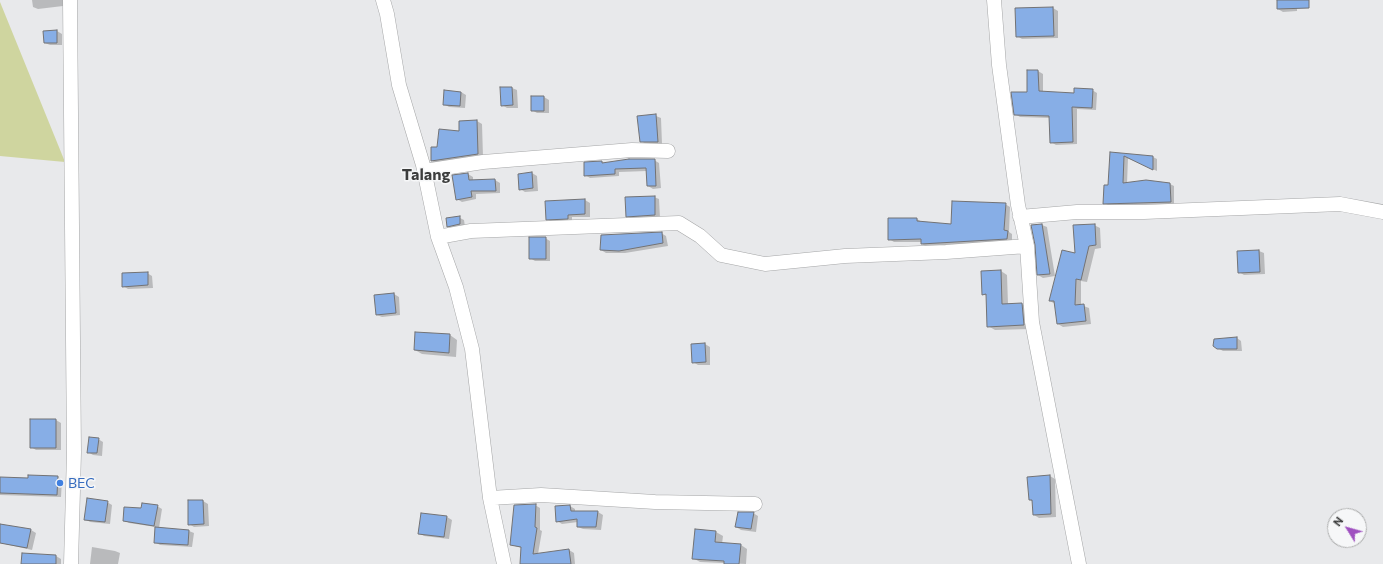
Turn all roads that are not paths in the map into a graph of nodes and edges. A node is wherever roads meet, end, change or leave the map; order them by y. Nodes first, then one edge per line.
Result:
1 (70, 0) edge
2 (383, 0) edge
3 (994, 0) edge
4 (668, 151) dead end
5 (424, 171) junction
6 (1383, 212) edge
7 (1020, 217) junction
8 (438, 237) junction
9 (1027, 246) junction
10 (490, 498) junction
11 (755, 504) dead end
12 (71, 564) edge
13 (504, 564) edge
14 (1079, 564) edge

1 - 12 street
2 - 5 street
3 - 7 street
4 - 5 street
5 - 8 street
6 - 7 street
7 - 9 street
8 - 9 street
8 - 10 street
9 - 14 street
10 - 11 street
10 - 13 street

